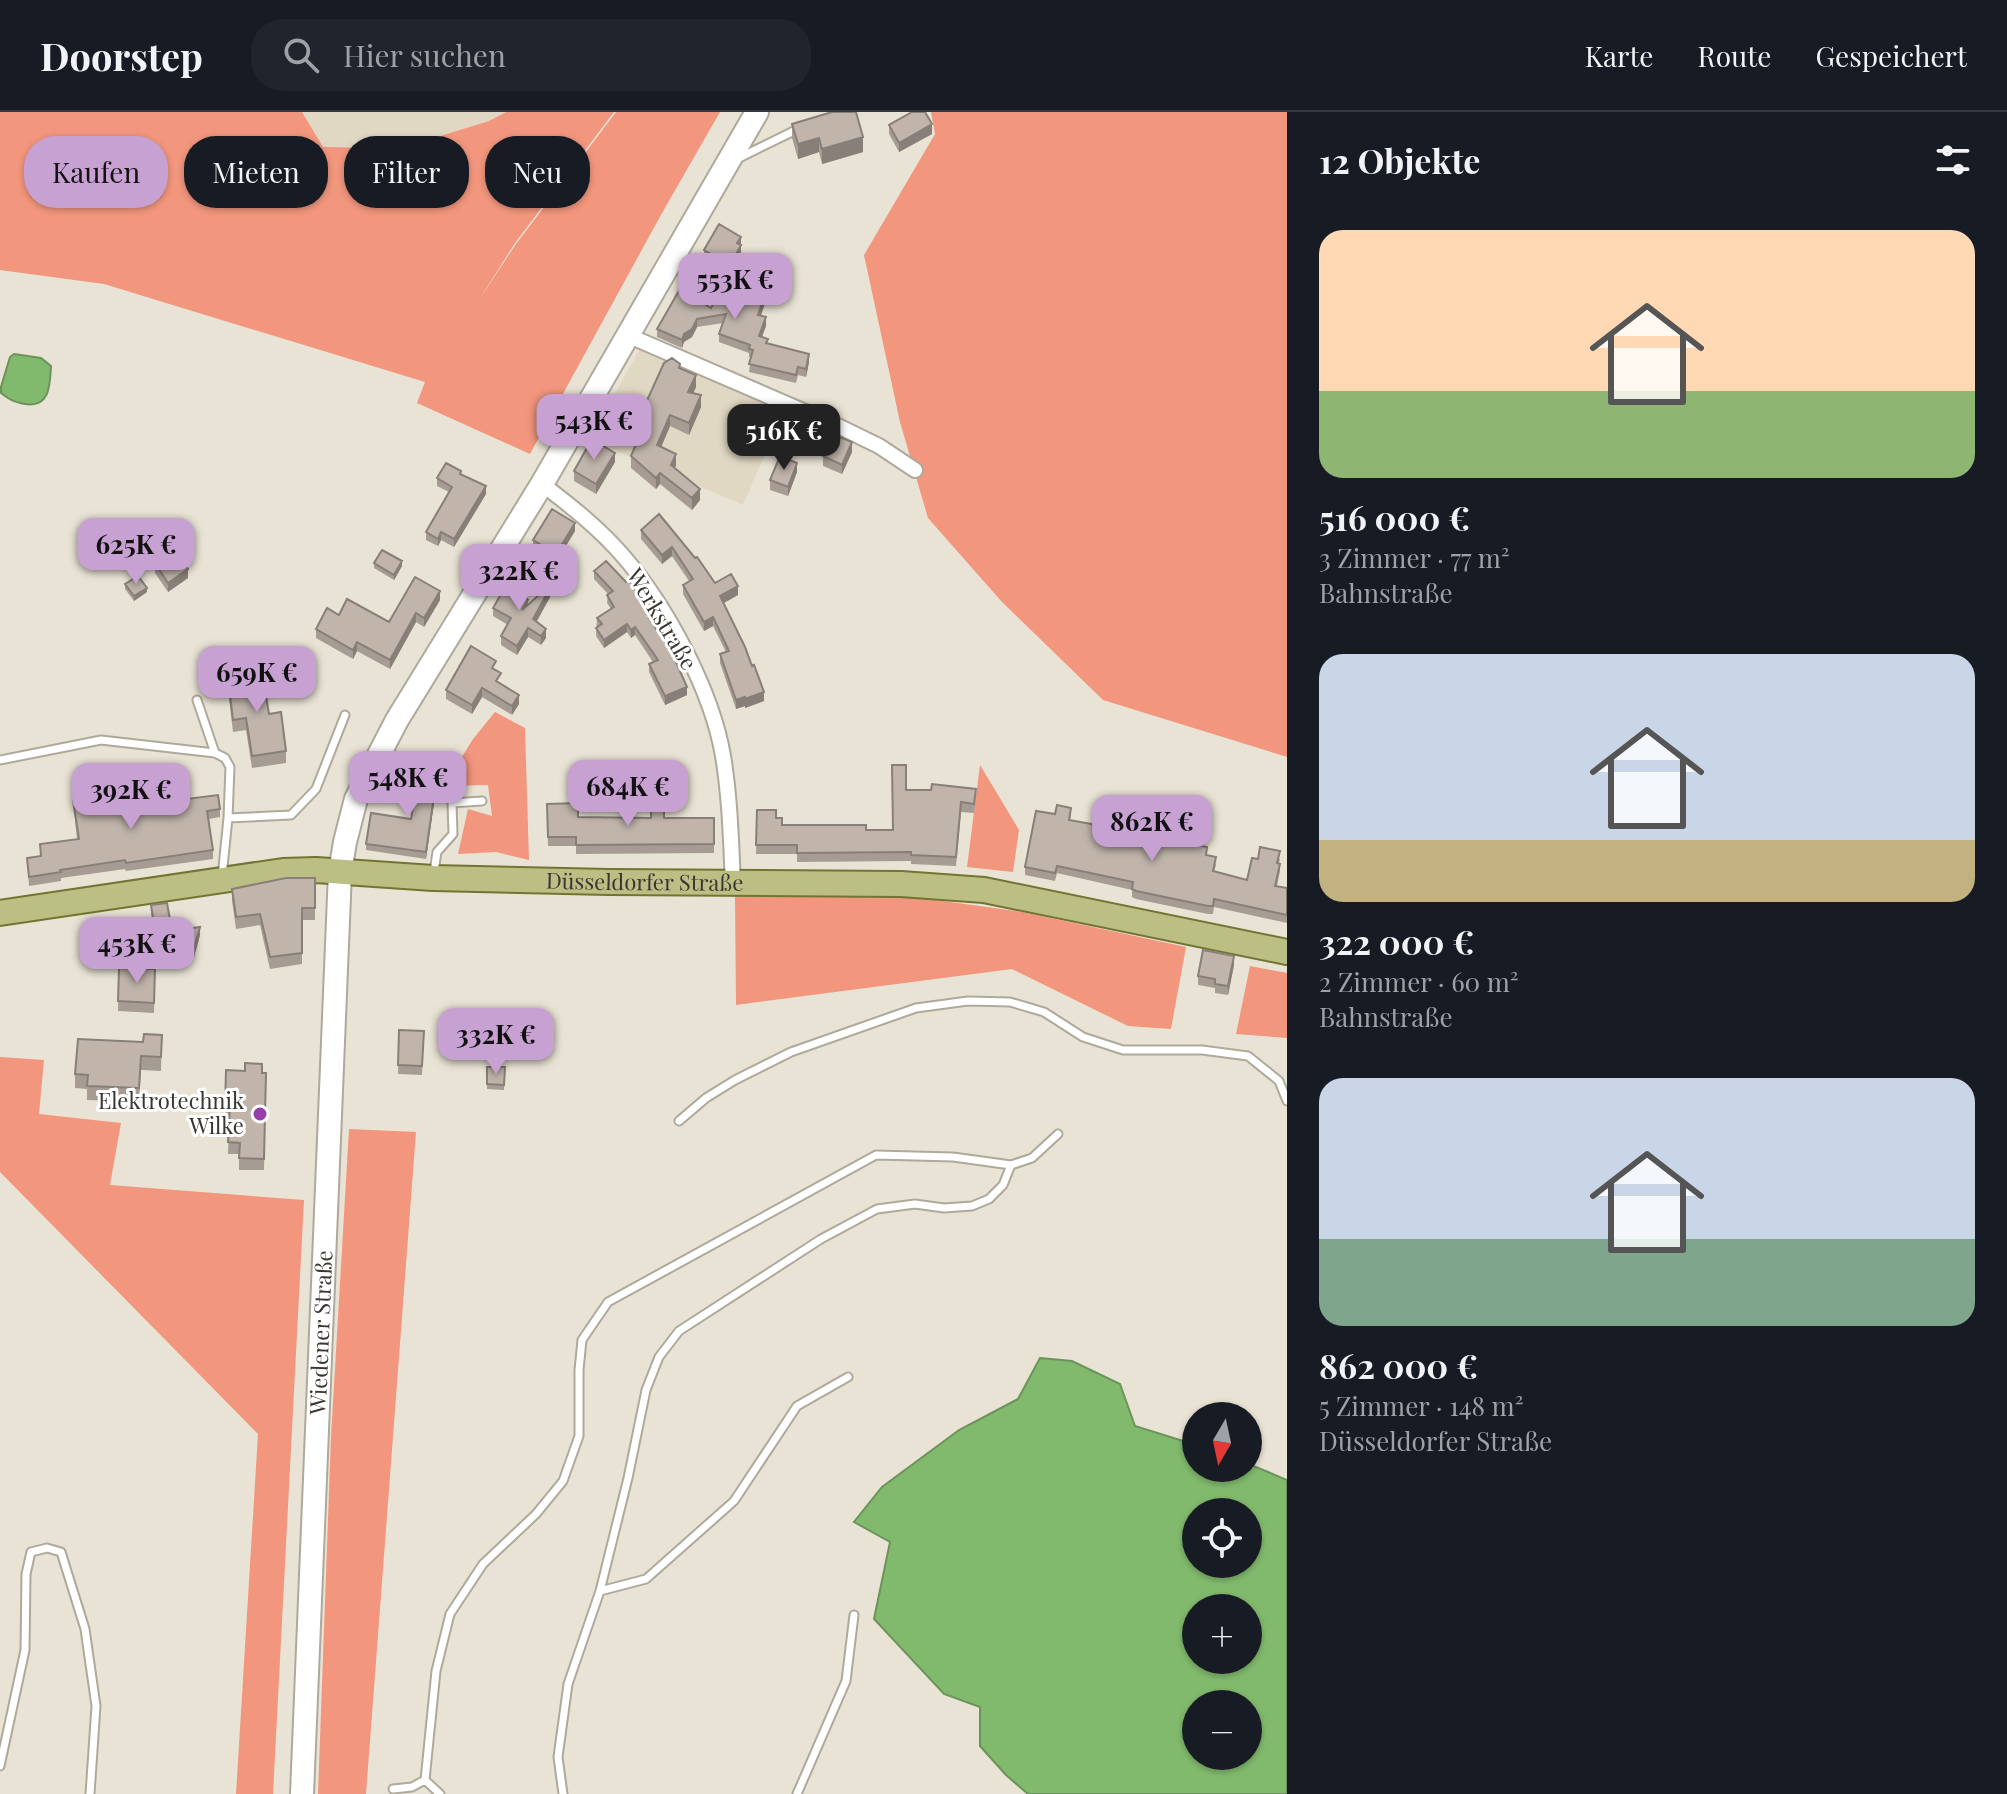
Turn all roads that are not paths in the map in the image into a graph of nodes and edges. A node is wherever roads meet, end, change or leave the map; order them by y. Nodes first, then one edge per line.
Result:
1 (757, 112) edge
2 (804, 127) edge
3 (725, 166) junction
4 (627, 335) junction
5 (915, 470) dead end
6 (542, 484) junction
7 (197, 700) dead end
8 (345, 715) dead end
9 (215, 753) junction
10 (0, 760) edge
11 (482, 801) dead end
12 (228, 818) junction
13 (340, 872) junction
14 (433, 878) junction
15 (222, 879) junction
16 (733, 884) junction
17 (0, 913) edge
18 (1287, 952) edge
19 (1287, 1101) edge
20 (679, 1121) dead end
21 (1058, 1134) dead end
22 (1011, 1165) junction
23 (848, 1377) dead end
24 (600, 1591) junction
25 (854, 1615) dead end
26 (0, 1766) edge
27 (425, 1780) junction
28 (393, 1789) dead end
29 (90, 1794) edge
30 (302, 1794) edge
31 (440, 1794) edge
32 (563, 1794) edge
33 (797, 1794) edge

1 - 3 main road, Wiedener Straße
2 - 3 lane
3 - 4 main road, Wiedener Straße
4 - 5 street
4 - 6 main road, Wiedener Straße
6 - 13 main road, Wiedener Straße
6 - 16 street, Werkstraße
7 - 9 lane
8 - 12 lane
9 - 10 lane
9 - 12 lane
11 - 14 lane
12 - 15 lane
13 - 14 main road, Düsseldorfer Straße
13 - 15 main road, Düsseldorfer Straße
13 - 30 main road, Wiedener Straße
14 - 16 main road, Düsseldorfer Straße
15 - 17 main road, Düsseldorfer Straße
16 - 18 main road, Düsseldorfer Straße
19 - 20 lane
21 - 22 lane
22 - 24 lane
22 - 27 lane
23 - 24 lane
24 - 32 lane
25 - 33 lane
26 - 29 lane
27 - 28 lane
27 - 31 lane

